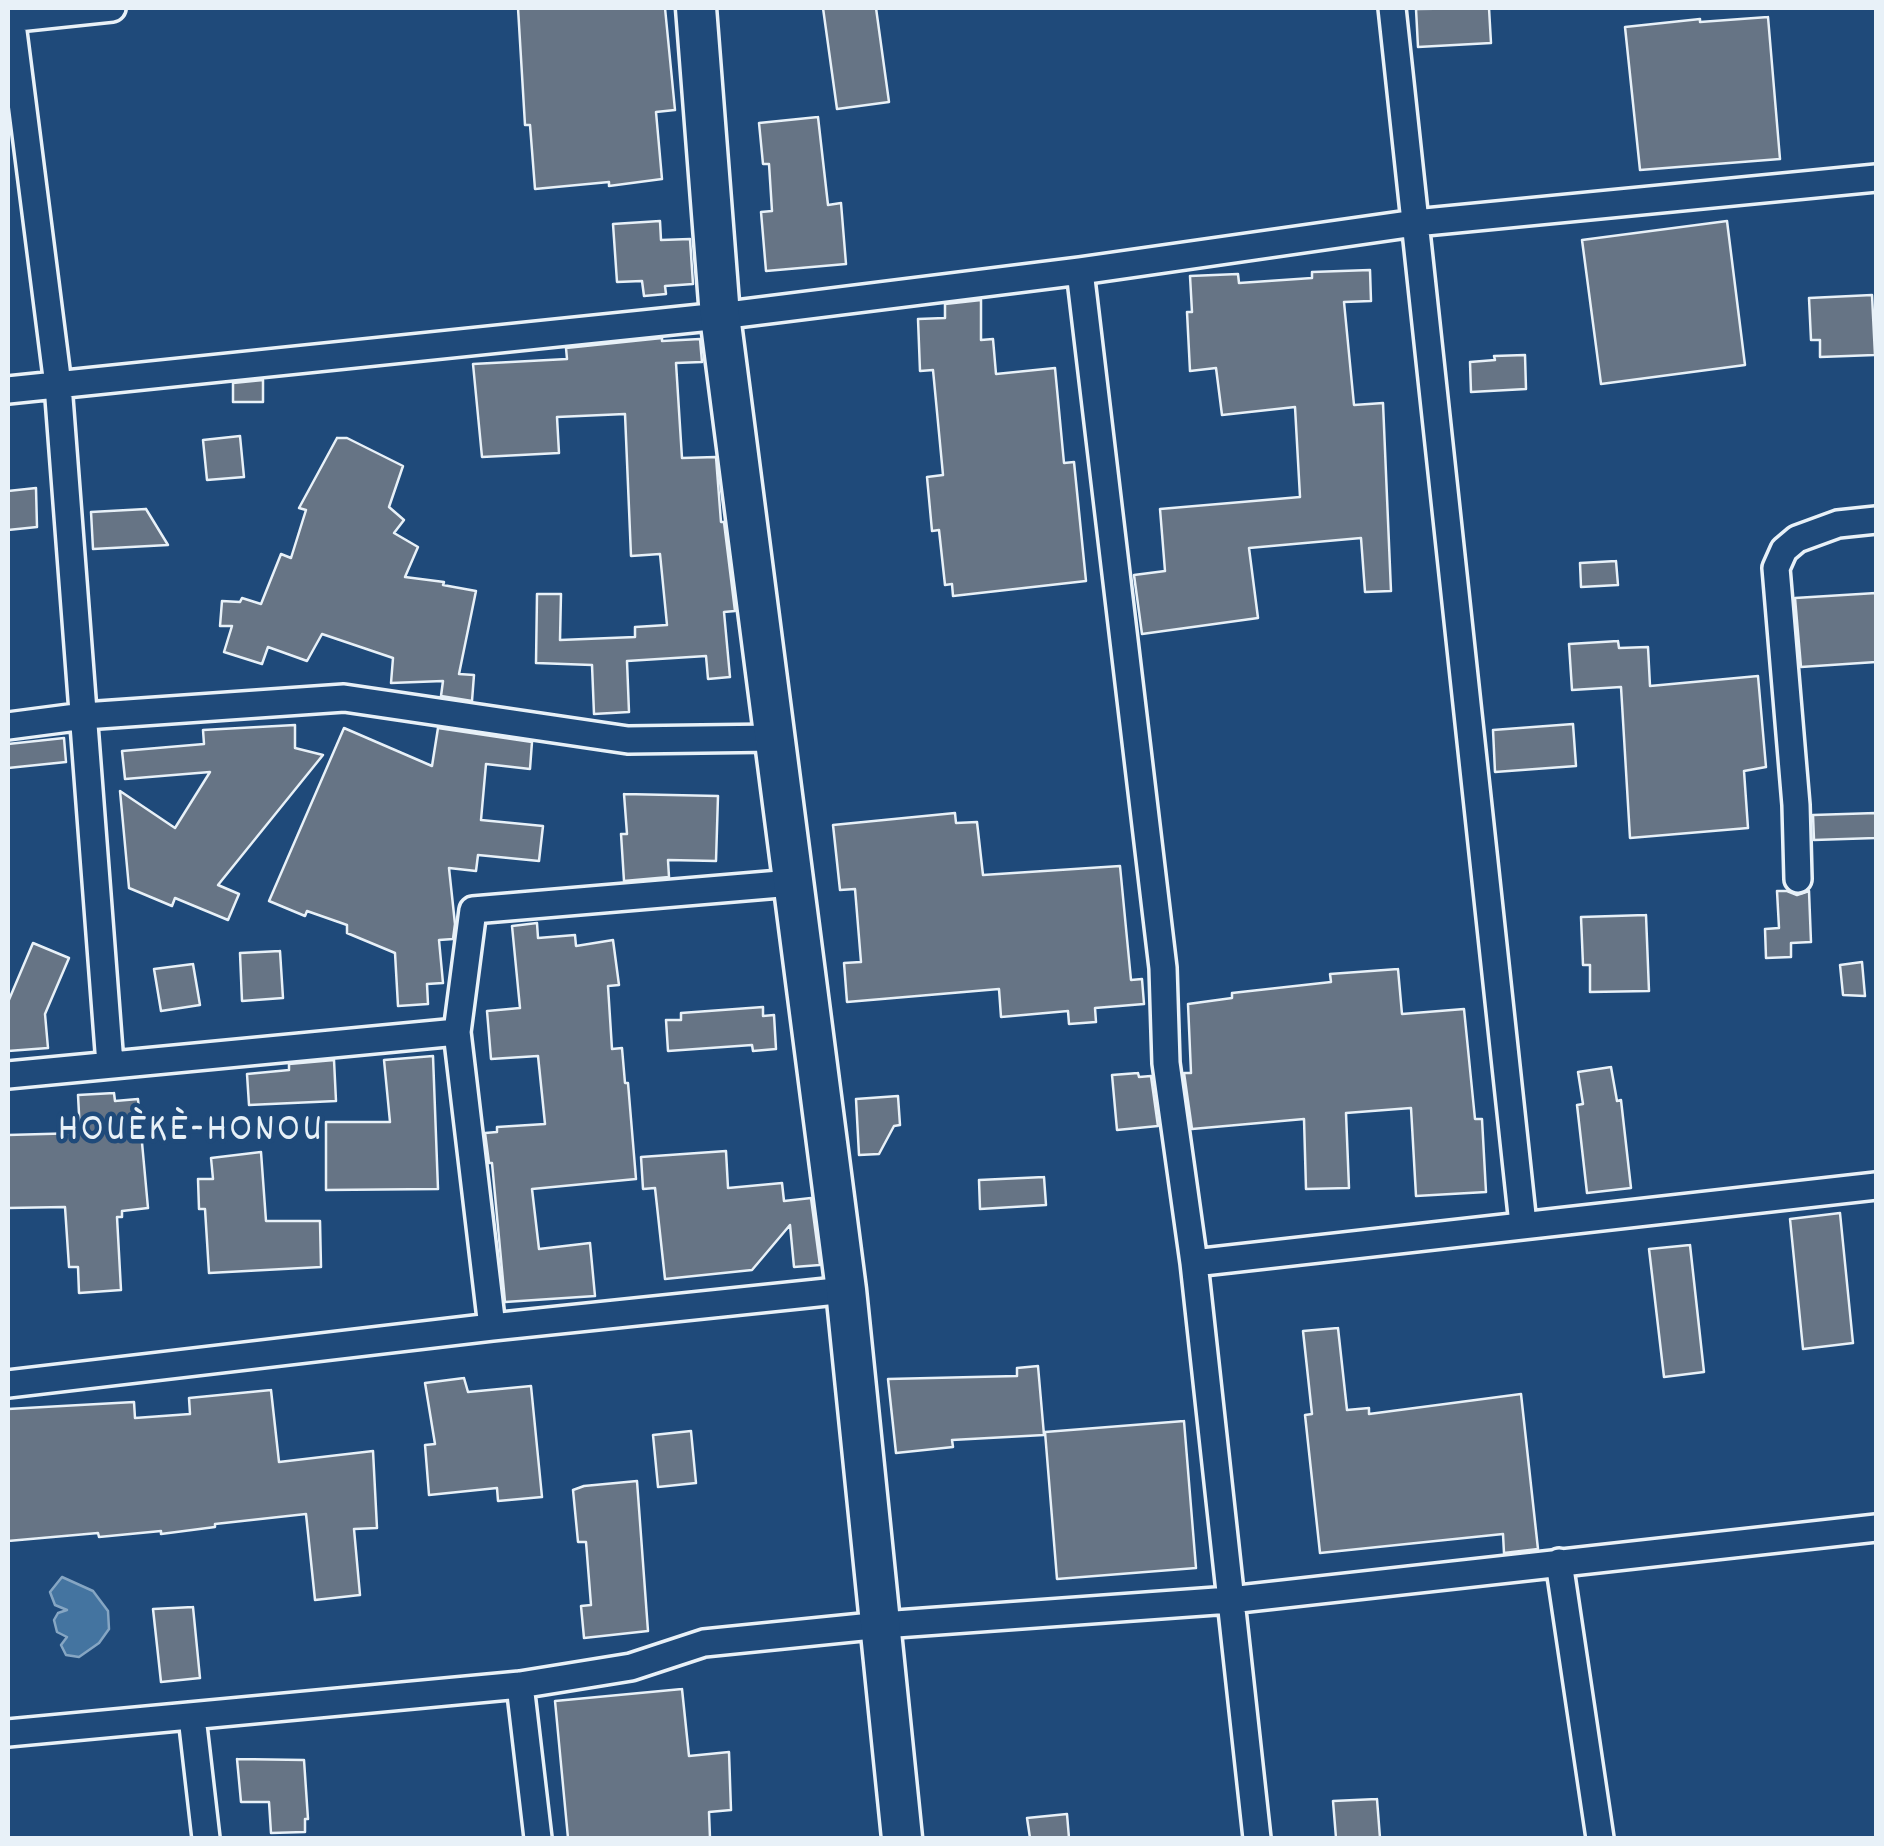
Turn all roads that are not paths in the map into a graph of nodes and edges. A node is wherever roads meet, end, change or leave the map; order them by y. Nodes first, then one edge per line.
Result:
1 (112, 8) edge
2 (696, 8) edge
3 (1392, 8) edge
4 (9, 15) edge
5 (1876, 178) edge
6 (1415, 223) junction
7 (1080, 271) junction
8 (720, 316) junction
9 (58, 385) junction
10 (8, 390) edge
11 (1876, 520) edge
12 (84, 716) junction
13 (8, 726) edge
14 (776, 738) junction
15 (1798, 879) dead end
16 (792, 883) junction
17 (457, 1032) junction
18 (110, 1064) junction
19 (8, 1075) edge
20 (1876, 1186) edge
21 (1523, 1224) junction
22 (1194, 1263) junction
23 (846, 1290) junction
24 (492, 1327) junction
25 (8, 1384) edge
26 (1876, 1528) edge
27 (1559, 1562) junction
28 (1230, 1600) junction
29 (882, 1625) junction
30 (520, 1685) junction
31 (192, 1718) junction
32 (8, 1733) edge
33 (206, 1838) edge
34 (538, 1838) edge
35 (902, 1838) edge
36 (1258, 1838) edge
37 (1600, 1838) edge

1 - 4 street
2 - 8 street
3 - 6 street
4 - 9 street
5 - 6 street
6 - 7 street
6 - 21 street
7 - 8 street
7 - 22 street
8 - 9 street
8 - 14 street
9 - 10 street
9 - 12 street
11 - 15 street
12 - 13 street
12 - 14 street
12 - 18 street
14 - 16 street
16 - 17 street
16 - 23 street
17 - 18 street
17 - 24 street
18 - 19 street
20 - 21 street
21 - 22 street
22 - 28 street
23 - 24 street
23 - 29 street
24 - 25 street
26 - 27 street
27 - 28 street
27 - 37 street
28 - 29 street
28 - 36 street
29 - 30 street
29 - 35 street
30 - 31 street
30 - 34 street
31 - 32 street
31 - 33 street

